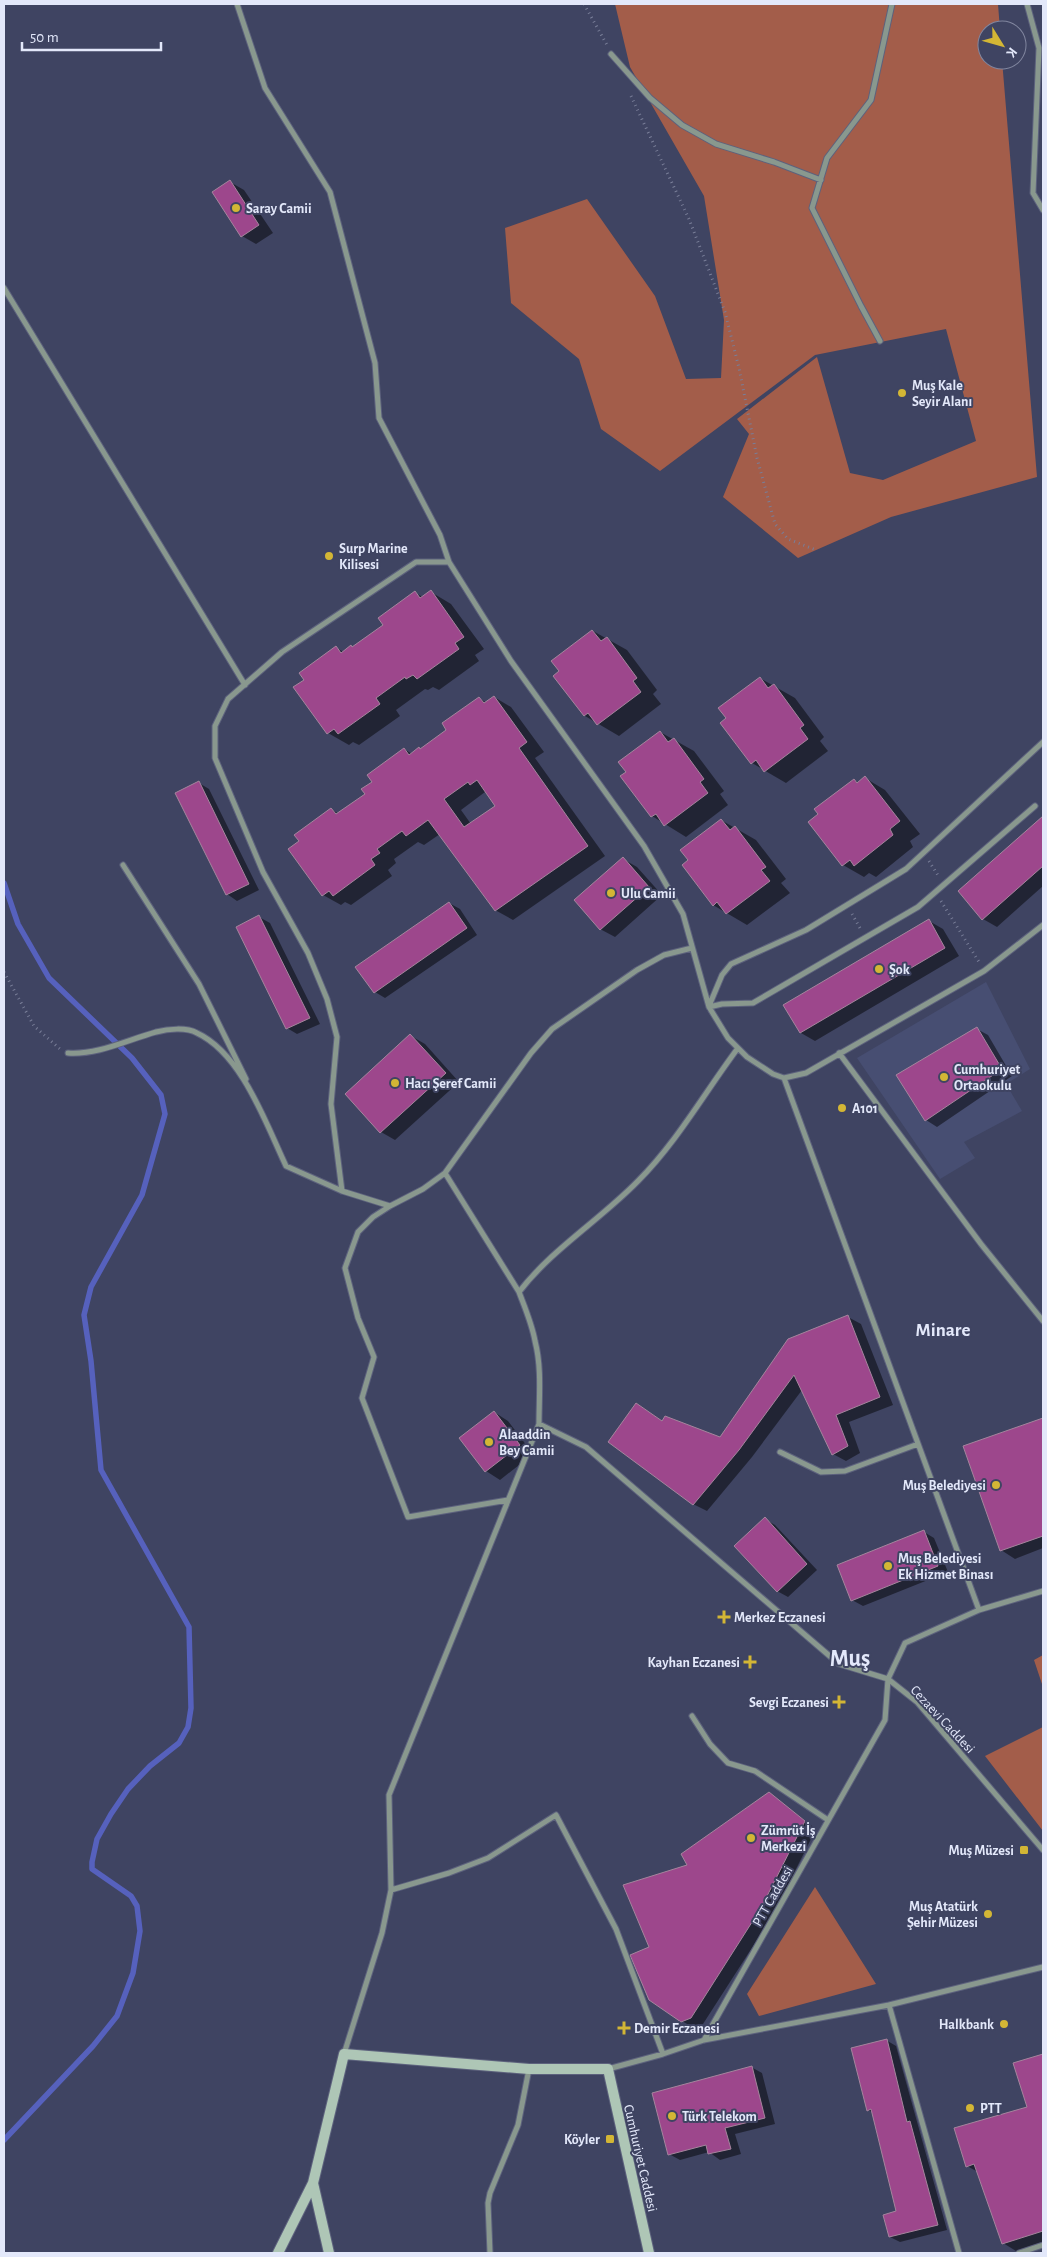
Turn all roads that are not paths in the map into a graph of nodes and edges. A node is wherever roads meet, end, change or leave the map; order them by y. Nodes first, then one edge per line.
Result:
1 (237, 4) edge
2 (892, 4) edge
3 (1027, 4) edge
4 (612, 54) road end
5 (821, 180) junction
6 (1043, 210) edge
7 (4, 288) edge
8 (880, 341) dead end
9 (449, 562) junction
10 (245, 685) junction
11 (1043, 742) edge
12 (1035, 806) dead end
13 (124, 865) dead end
14 (1043, 926) edge
15 (692, 948) junction
16 (709, 1007) junction
17 (738, 1048) junction
18 (68, 1053) road end
19 (839, 1053) junction
20 (784, 1078) junction
21 (251, 1091) junction
22 (445, 1173) junction
23 (342, 1191) junction
24 (390, 1206) junction
25 (519, 1292) junction
26 (1043, 1321) edge
27 (539, 1424) junction
28 (918, 1444) junction
29 (780, 1452) dead end
30 (508, 1500) junction
31 (1043, 1590) edge
32 (979, 1610) junction
33 (888, 1679) junction
34 (692, 1716) dead end
35 (828, 1820) junction
36 (1043, 1850) edge
37 (391, 1890) junction
38 (1043, 1967) edge
39 (889, 2004) junction
40 (704, 2040) junction
41 (344, 2054) junction
42 (663, 2054) junction
43 (529, 2069) junction
44 (608, 2069) junction
45 (313, 2183) junction
46 (1043, 2245) edge
47 (278, 2253) edge
48 (329, 2253) edge
49 (490, 2253) edge
50 (648, 2253) edge
51 (959, 2253) edge
52 (1019, 2253) edge

1 - 9 street
2 - 5 street
3 - 6 street
4 - 5 street
5 - 8 street
7 - 10 street
9 - 10 street
9 - 15 street
10 - 23 street
11 - 16 street
12 - 16 street
13 - 21 street
14 - 19 street
15 - 16 street
15 - 22 street
16 - 17 street
17 - 20 street
17 - 25 street
18 - 21 street
19 - 20 street
19 - 26 street
20 - 28 street
21 - 23 street
22 - 24 street
22 - 25 street
23 - 24 street
24 - 30 street
25 - 27 street
27 - 30 street
27 - 33 street
28 - 29 street
28 - 32 street
30 - 37 street
31 - 32 street
32 - 33 street
33 - 35 street, PTT Caddesi
33 - 36 street, Cezaevi Caddesi
34 - 35 street
35 - 40 street, PTT Caddesi
37 - 41 street
37 - 42 street
38 - 39 street
39 - 40 street
39 - 51 street
40 - 42 street
41 - 43 street
41 - 45 street
42 - 44 street
43 - 44 street
43 - 49 street
44 - 50 street, Cumhuriyet Caddesi
45 - 47 street
45 - 48 street
46 - 52 street

